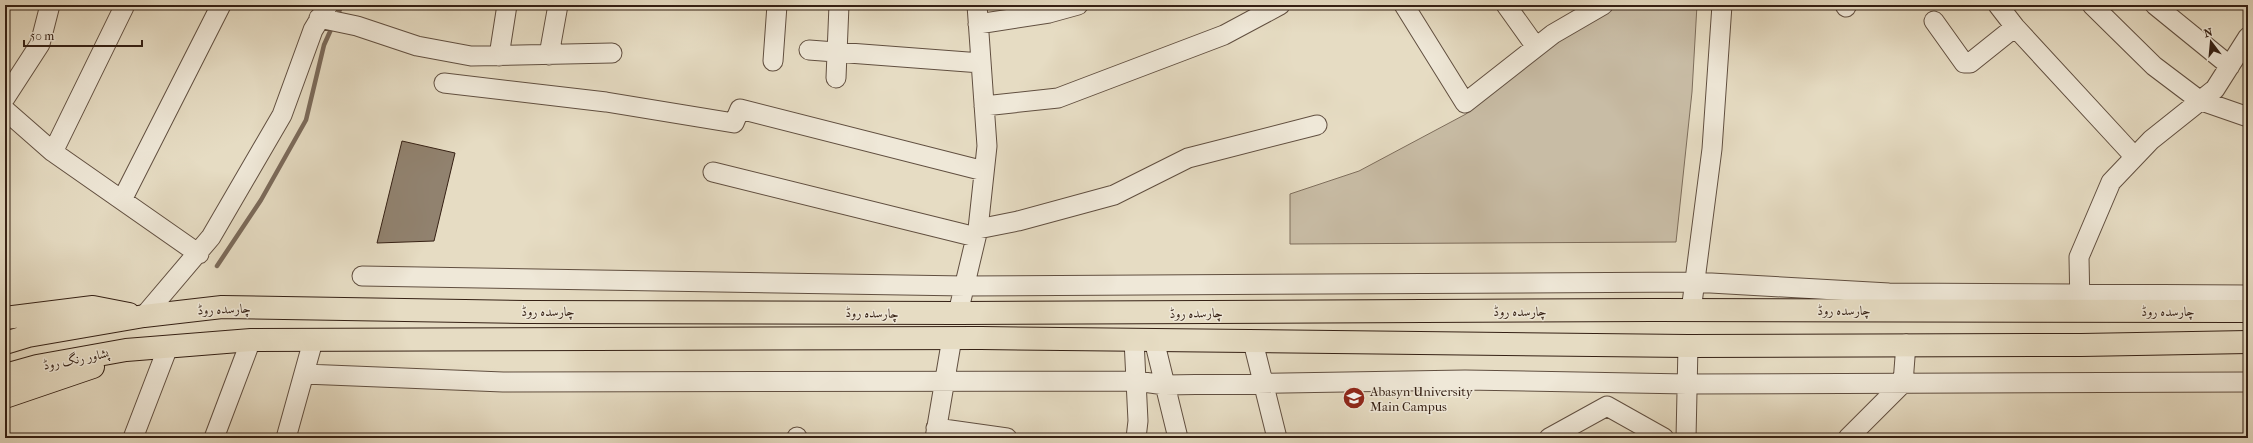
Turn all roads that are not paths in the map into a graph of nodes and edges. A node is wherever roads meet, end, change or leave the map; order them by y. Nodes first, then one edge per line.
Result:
1 (50, 5) edge
2 (221, 5) edge
3 (507, 5) edge
4 (558, 5) edge
5 (776, 5) edge
6 (840, 5) edge
7 (977, 5) edge
8 (1078, 5) edge
9 (1280, 5) edge
10 (1404, 5) edge
11 (1506, 5) edge
12 (1603, 5) edge
13 (1722, 5) edge
14 (1998, 5) edge
15 (2092, 5) edge
16 (2155, 5) edge
17 (124, 7) dead end
18 (324, 14) edge
19 (1934, 21) dead end
20 (978, 24) junction
21 (2015, 27) junction
22 (2248, 37) edge
23 (1536, 47) junction
24 (809, 50) dead end
25 (838, 52) junction
26 (612, 53) dead end
27 (549, 54) junction
28 (499, 56) junction
29 (2239, 58) edge
30 (773, 61) dead end
31 (981, 63) junction
32 (836, 78) dead end
33 (444, 83) dead end
34 (5, 98) edge
35 (2199, 100) junction
36 (984, 106) junction
37 (5, 110) edge
38 (2248, 117) edge
39 (1317, 125) dead end
40 (53, 152) junction
41 (2134, 156) junction
42 (984, 171) junction
43 (713, 172) dead end
44 (122, 200) junction
45 (977, 233) junction
46 (199, 254) junction
47 (362, 276) dead end
48 (1693, 282) junction
49 (965, 286) junction
50 (2248, 295) edge
51 (2080, 303) junction
52 (1691, 310) junction
53 (1467, 311) junction
54 (2248, 311) edge
55 (958, 313) junction
56 (144, 316) junction
57 (5, 318) edge
58 (952, 338) junction
59 (251, 340) junction
60 (313, 340) junction
61 (1144, 340) junction
62 (1252, 342) junction
63 (2248, 342) edge
64 (5, 343) edge
65 (1466, 344) junction
66 (1906, 344) junction
67 (1688, 346) junction
68 (168, 347) junction
69 (147, 349) junction
70 (304, 374) junction
71 (5, 375) edge
72 (945, 380) junction
73 (1136, 381) junction
74 (1263, 382) junction
75 (2248, 382) edge
76 (1902, 383) junction
77 (1687, 384) junction
78 (1165, 385) junction
79 (5, 397) edge
80 (935, 433) edge
81 (132, 438) edge
82 (214, 438) edge
83 (286, 438) edge
84 (1007, 438) edge
85 (1136, 438) edge
86 (1178, 438) edge
87 (1277, 438) edge
88 (1549, 438) edge
89 (1664, 438) edge
90 (1686, 438) edge
91 (1848, 438) edge

1 - 34 street
2 - 44 street
3 - 28 street
4 - 27 street
5 - 30 street
6 - 25 street
7 - 20 street
8 - 20 street
9 - 36 street
10 - 23 street
11 - 23 street
12 - 23 street
13 - 48 street
14 - 21 street
15 - 35 street
16 - 29 street
17 - 40 street
18 - 28 street
18 - 46 street
19 - 21 street
20 - 31 street
21 - 41 street
22 - 29 street
24 - 25 street
25 - 31 street
25 - 32 street
26 - 27 street
27 - 28 street
29 - 35 street
31 - 36 street
33 - 42 street
35 - 38 street
35 - 41 street
36 - 42 street
37 - 40 street
39 - 45 street
40 - 44 street
41 - 51 street
42 - 45 street
43 - 45 street
44 - 46 street
45 - 49 street
46 - 56 street
47 - 49 street
48 - 49 street
48 - 51 street
48 - 52 street
49 - 55 street
50 - 51 street
51 - 52 highway, چارسدہ روڈ
51 - 54 highway, چارسدہ روڈ
52 - 53 highway, چارسدہ روڈ
53 - 55 highway, چارسدہ روڈ
53 - 65 highway
55 - 56 highway, چارسدہ روڈ
56 - 57 highway
56 - 64 highway
58 - 60 highway, چارسدہ روڈ
58 - 61 highway, چارسدہ روڈ
58 - 72 street
59 - 60 highway, چارسدہ روڈ
59 - 68 highway, چارسدہ روڈ
59 - 82 street
60 - 70 street
61 - 62 highway, چارسدہ روڈ
61 - 73 street
61 - 78 street
62 - 65 highway, چارسدہ روڈ
62 - 74 street
63 - 66 highway, چارسدہ روڈ
65 - 67 highway, چارسدہ روڈ
66 - 67 highway, چارسدہ روڈ
66 - 76 street
67 - 77 street
68 - 69 highway, چارسدہ روڈ
68 - 81 street
69 - 71 highway, پشاور رنگ روڈ
69 - 79 highway
70 - 72 street
70 - 83 street
72 - 73 street
72 - 80 street
73 - 78 street
73 - 85 street
74 - 77 street
74 - 78 street
74 - 87 street
75 - 76 street
76 - 77 street
76 - 91 street
77 - 90 street
78 - 86 street
80 - 84 street
88 - 89 street

